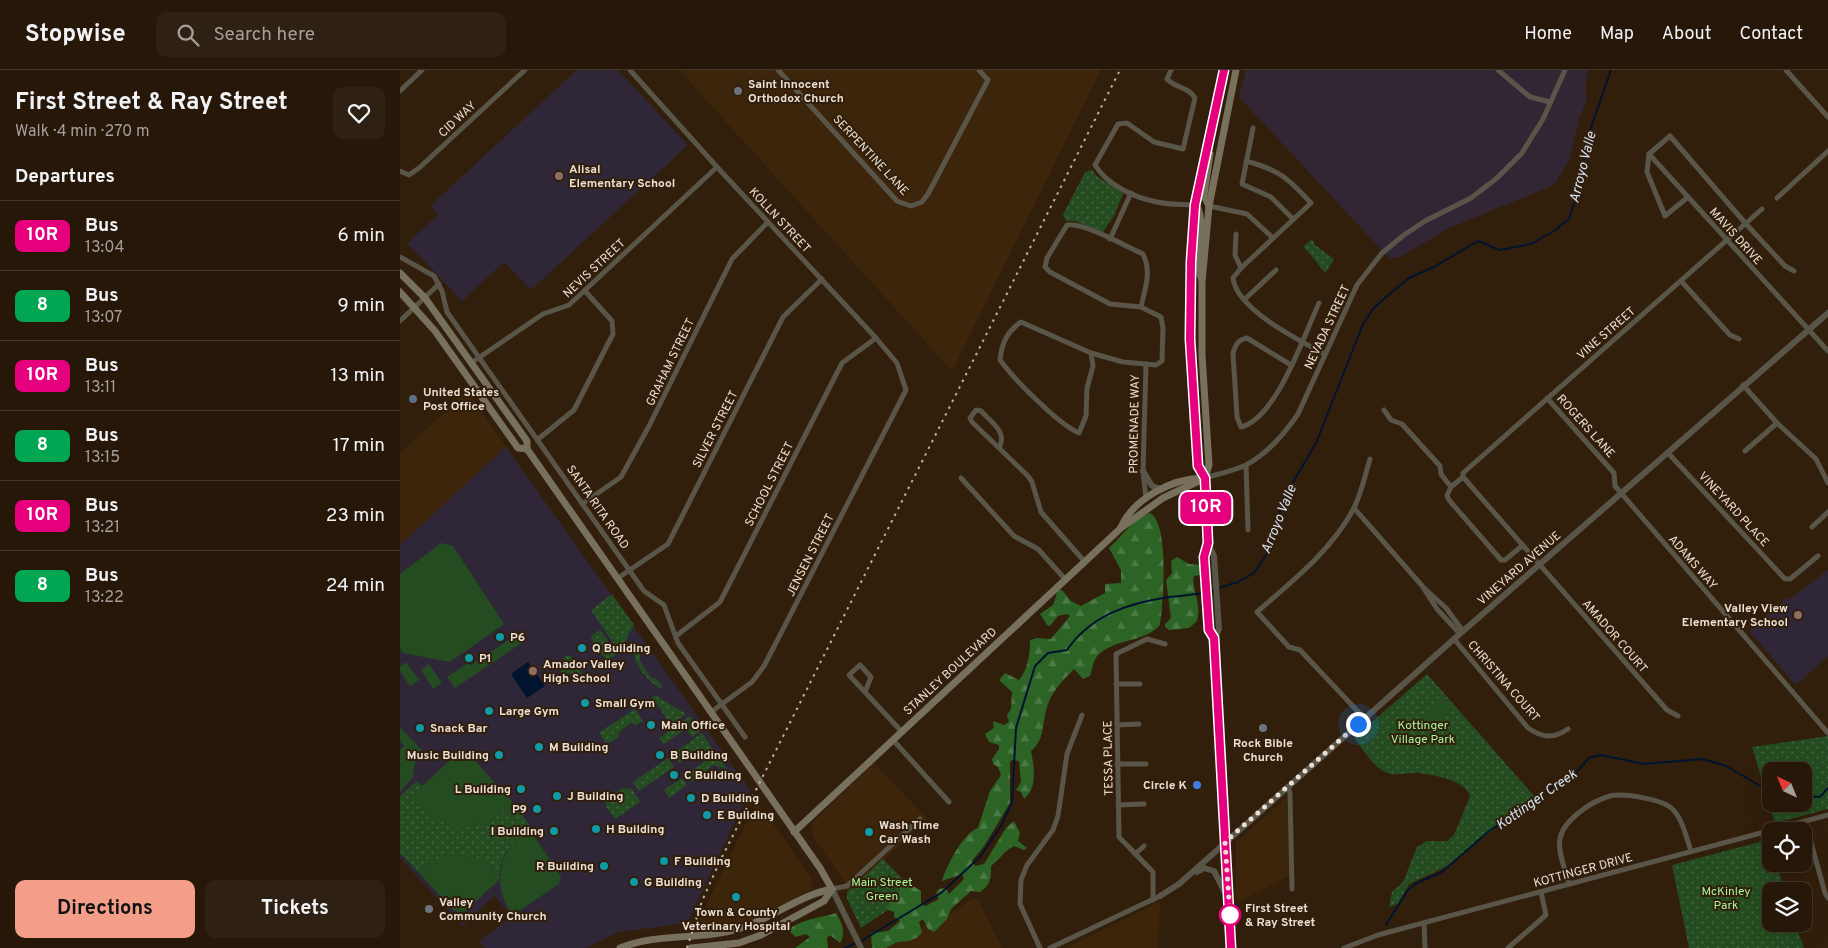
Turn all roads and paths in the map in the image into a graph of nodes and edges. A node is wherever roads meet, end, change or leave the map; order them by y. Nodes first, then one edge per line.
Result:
1 (422, 70) edge
2 (525, 70) edge
3 (630, 70) edge
4 (778, 70) edge
5 (979, 70) edge
6 (1171, 70) edge
7 (1498, 70) edge
8 (1565, 70) edge
9 (1786, 70) edge
10 (1223, 72) edge
11 (1235, 74) edge
12 (400, 91) edge
13 (1550, 102) junction
14 (1828, 117) edge
15 (1254, 128) dead end
16 (1211, 129) junction
17 (1828, 151) edge
18 (1649, 154) junction
19 (1246, 161) junction
20 (717, 167) junction
21 (400, 171) edge
22 (1131, 193) junction
23 (1688, 197) junction
24 (1777, 198) dead end
25 (1195, 205) junction
26 (1209, 206) junction
27 (1762, 209) dead end
28 (1293, 219) junction
29 (768, 222) junction
30 (1746, 224) junction
31 (1236, 234) dead end
32 (1273, 238) junction
33 (1110, 239) junction
34 (1727, 240) junction
35 (400, 257) edge
36 (1241, 268) junction
37 (1276, 270) dead end
38 (1794, 271) dead end
39 (400, 273) edge
40 (822, 279) junction
41 (1681, 280) junction
42 (1202, 282) junction
43 (439, 284) junction
44 (584, 291) junction
45 (400, 292) edge
46 (425, 298) junction
47 (1245, 300) junction
48 (1319, 303) dead end
49 (1141, 307) junction
50 (414, 308) junction
51 (1828, 313) edge
52 (400, 321) edge
53 (1808, 330) junction
54 (876, 338) junction
55 (1739, 339) dead end
56 (1301, 342) junction
57 (1828, 351) edge
58 (1091, 353) junction
59 (1325, 354) junction
60 (479, 358) junction
61 (471, 363) junction
62 (1146, 364) junction
63 (1291, 365) junction
64 (1743, 385) junction
65 (906, 390) joint
66 (1547, 398) junction
67 (504, 408) junction
68 (1384, 410) dead end
69 (494, 415) junction
70 (1777, 423) junction
71 (537, 440) junction
72 (998, 448) junction
73 (527, 449) junction
74 (1746, 451) dead end
75 (1668, 453) junction
76 (1370, 459) dead end
77 (1246, 465) junction
78 (1143, 471) junction
79 (1463, 475) junction
80 (961, 478) dead end
81 (1205, 478) junction
82 (1828, 481) edge
83 (1452, 487) junction
84 (1161, 489) junction
85 (1622, 494) junction
86 (1146, 499) junction
87 (582, 504) junction
88 (1354, 508) junction
89 (1828, 512) edge
90 (1812, 527) dead end
91 (1121, 528) junction
92 (1248, 530) dead end
93 (1208, 543) junction
94 (1523, 545) junction
95 (1818, 556) dead end
96 (1084, 561) junction
97 (1540, 565) junction
98 (629, 570) junction
99 (618, 578) junction
100 (1065, 579) junction
101 (1461, 632) junction
102 (676, 636) junction
103 (1214, 638) junction
104 (1454, 639) junction
105 (1164, 644) dead end
106 (1116, 684) junction
107 (1140, 684) dead end
108 (865, 692) junction
109 (722, 705) junction
110 (711, 712) junction
111 (1082, 714) dead end
112 (1678, 716) dead end
113 (1364, 718) junction
114 (1140, 724) dead end
115 (1117, 725) junction
116 (1568, 729) dead end
117 (902, 732) junction
118 (1828, 733) edge
119 (745, 737) dead end
120 (893, 740) junction
121 (1117, 764) junction
122 (1146, 764) dead end
123 (1288, 787) junction
124 (949, 802) dead end
125 (1144, 804) dead end
126 (1118, 805) junction
127 (1828, 815) edge
128 (920, 819) dead end
129 (1805, 821) junction
130 (794, 832) junction
131 (1225, 842) junction
132 (1144, 846) dead end
133 (1692, 851) junction
134 (1135, 854) junction
135 (1181, 882) junction
136 (1569, 884) junction
137 (832, 889) junction
138 (1292, 889) dead end
139 (1541, 892) junction
140 (1160, 896) joint
141 (1828, 898) edge
142 (1153, 900) junction
143 (1229, 900) junction
144 (1424, 923) junction
145 (620, 948) edge
146 (691, 948) edge
147 (861, 948) edge
148 (1040, 948) edge
149 (1050, 948) edge
150 (1231, 948) edge
151 (1344, 948) edge
152 (1425, 948) edge
153 (1508, 948) edge

1 - 12 street
2 - 21 street, CID WAY
3 - 20 street, KOLLN STREET
4 - 5 street, SERPENTINE LANE
6 - 22 street
7 - 13 street
8 - 13 street, NEVADA STREET
9 - 14 street
10 - 11 main road
10 - 16 main road
11 - 26 main road
13 - 59 street, NEVADA STREET
15 - 19 street
16 - 25 main road
16 - 26 main road
17 - 24 street
18 - 23 street, MAVIS DRIVE
18 - 23 street
18 - 30 street
19 - 28 street
19 - 28 street
20 - 29 street, KOLLN STREET
20 - 44 street, NEVIS STREET
22 - 25 street
22 - 33 street
23 - 34 street, MAVIS DRIVE
25 - 42 main road
25 - 81 main road
26 - 32 street
26 - 42 main road
27 - 30 street, VINE STREET
28 - 32 street
29 - 40 street, KOLLN STREET
29 - 87 street, GRAHAM STREET
30 - 34 street, VINE STREET
30 - 38 street
31 - 36 street
32 - 36 street
33 - 49 street
33 - 49 street
34 - 41 street, VINE STREET
34 - 53 street, MAVIS DRIVE
35 - 43 street
36 - 47 street
37 - 47 street
39 - 46 main road, SANTA RITA ROAD
40 - 54 street, KOLLN STREET
40 - 98 street, SILVER STREET
41 - 55 street
41 - 66 street, VINE STREET
42 - 81 main road
43 - 46 street
43 - 60 street, SANTA RITA ROAD
44 - 60 street, NEVIS STREET
44 - 71 street
45 - 50 main road, SANTA RITA ROAD
46 - 50 street
46 - 61 main road, SANTA RITA ROAD
47 - 56 street
48 - 56 street
49 - 62 street, PROMENADE WAY
50 - 52 street
50 - 69 main road, SANTA RITA ROAD
51 - 53 street, VINEYARD AVENUE
53 - 57 street, MAVIS DRIVE
53 - 64 street, VINEYARD AVENUE
54 - 65 street, KOLLN STREET
54 - 102 street, SCHOOL STREET
56 - 59 street
56 - 63 street
58 - 58 street
58 - 62 street
59 - 77 street, NEVADA STREET
60 - 61 street, NEVIS STREET
60 - 71 street, SANTA RITA ROAD
61 - 67 main road, SANTA RITA ROAD
62 - 78 street, PROMENADE WAY
63 - 63 street
64 - 70 street
64 - 75 street, VINEYARD AVENUE
65 - 109 street, JENSEN STREET
66 - 79 street, VINE STREET
66 - 85 street, ROGERS LANE
67 - 69 main road
67 - 73 main road, SANTA RITA ROAD
68 - 83 street
69 - 73 main road, SANTA RITA ROAD
70 - 74 street
70 - 82 street
71 - 87 street, SANTA RITA ROAD
72 - 72 street
72 - 96 street
73 - 99 main road, SANTA RITA ROAD
75 - 85 street, VINEYARD AVENUE
75 - 95 street, VINEYARD PLACE
76 - 88 street
77 - 81 street, NEVADA STREET
77 - 92 street
78 - 84 street
78 - 86 street, PROMENADE WAY
79 - 83 street, VINE STREET
79 - 94 street, AMADOR COURT
80 - 100 street
81 - 84 main road, STANLEY BOULEVARD
81 - 91 main road, STANLEY BOULEVARD
81 - 93 street
83 - 94 street
84 - 86 main road, STANLEY BOULEVARD
85 - 97 street, VINEYARD AVENUE
85 - 118 street, ADAMS WAY
86 - 91 main road, STANLEY BOULEVARD
87 - 98 street, SANTA RITA ROAD
88 - 101 street
88 - 113 street
89 - 90 street
91 - 96 main road, STANLEY BOULEVARD
93 - 103 street
93 - 103 street
94 - 97 street, AMADOR COURT
96 - 100 main road, STANLEY BOULEVARD
97 - 101 street, VINEYARD AVENUE
97 - 112 street, AMADOR COURT
98 - 99 street, SILVER STREET
98 - 102 street, SANTA RITA ROAD
99 - 110 main road, SANTA RITA ROAD
100 - 117 main road, STANLEY BOULEVARD
101 - 104 street, VINEYARD AVENUE
102 - 109 street, SANTA RITA ROAD
103 - 131 street
104 - 113 street, VINEYARD AVENUE
104 - 116 street, CHRISTINA COURT
105 - 106 street, TESSA PLACE
106 - 107 street
106 - 115 street, TESSA PLACE
108 - 108 street
108 - 117 street
109 - 110 street, JENSEN STREET
109 - 119 street, SANTA RITA ROAD
110 - 130 main road, SANTA RITA ROAD
111 - 148 street
113 - 123 street, VINEYARD AVENUE
114 - 115 street
115 - 121 street, TESSA PLACE
117 - 120 main road, STANLEY BOULEVARD
120 - 124 street
120 - 130 main road, STANLEY BOULEVARD
121 - 122 street
121 - 126 street, TESSA PLACE
123 - 131 street, VINEYARD AVENUE
123 - 138 street
125 - 126 street
126 - 134 street, TESSA PLACE
127 - 129 street, KOTTINGER DRIVE
128 - 137 street
129 - 133 street, KOTTINGER DRIVE
129 - 141 street
130 - 137 main road, SANTA RITA ROAD
131 - 135 street, VINEYARD AVENUE
131 - 143 street
132 - 134 street
133 - 136 street, KOTTINGER DRIVE
133 - 136 street
134 - 142 street, TESSA PLACE
135 - 140 street
135 - 143 street
136 - 139 street, KOTTINGER DRIVE
137 - 145 main road
137 - 146 main road
137 - 147 street
139 - 144 street, KOTTINGER DRIVE
139 - 153 street
140 - 142 street
142 - 149 street
143 - 150 street
144 - 151 street, KOTTINGER DRIVE
144 - 152 street

